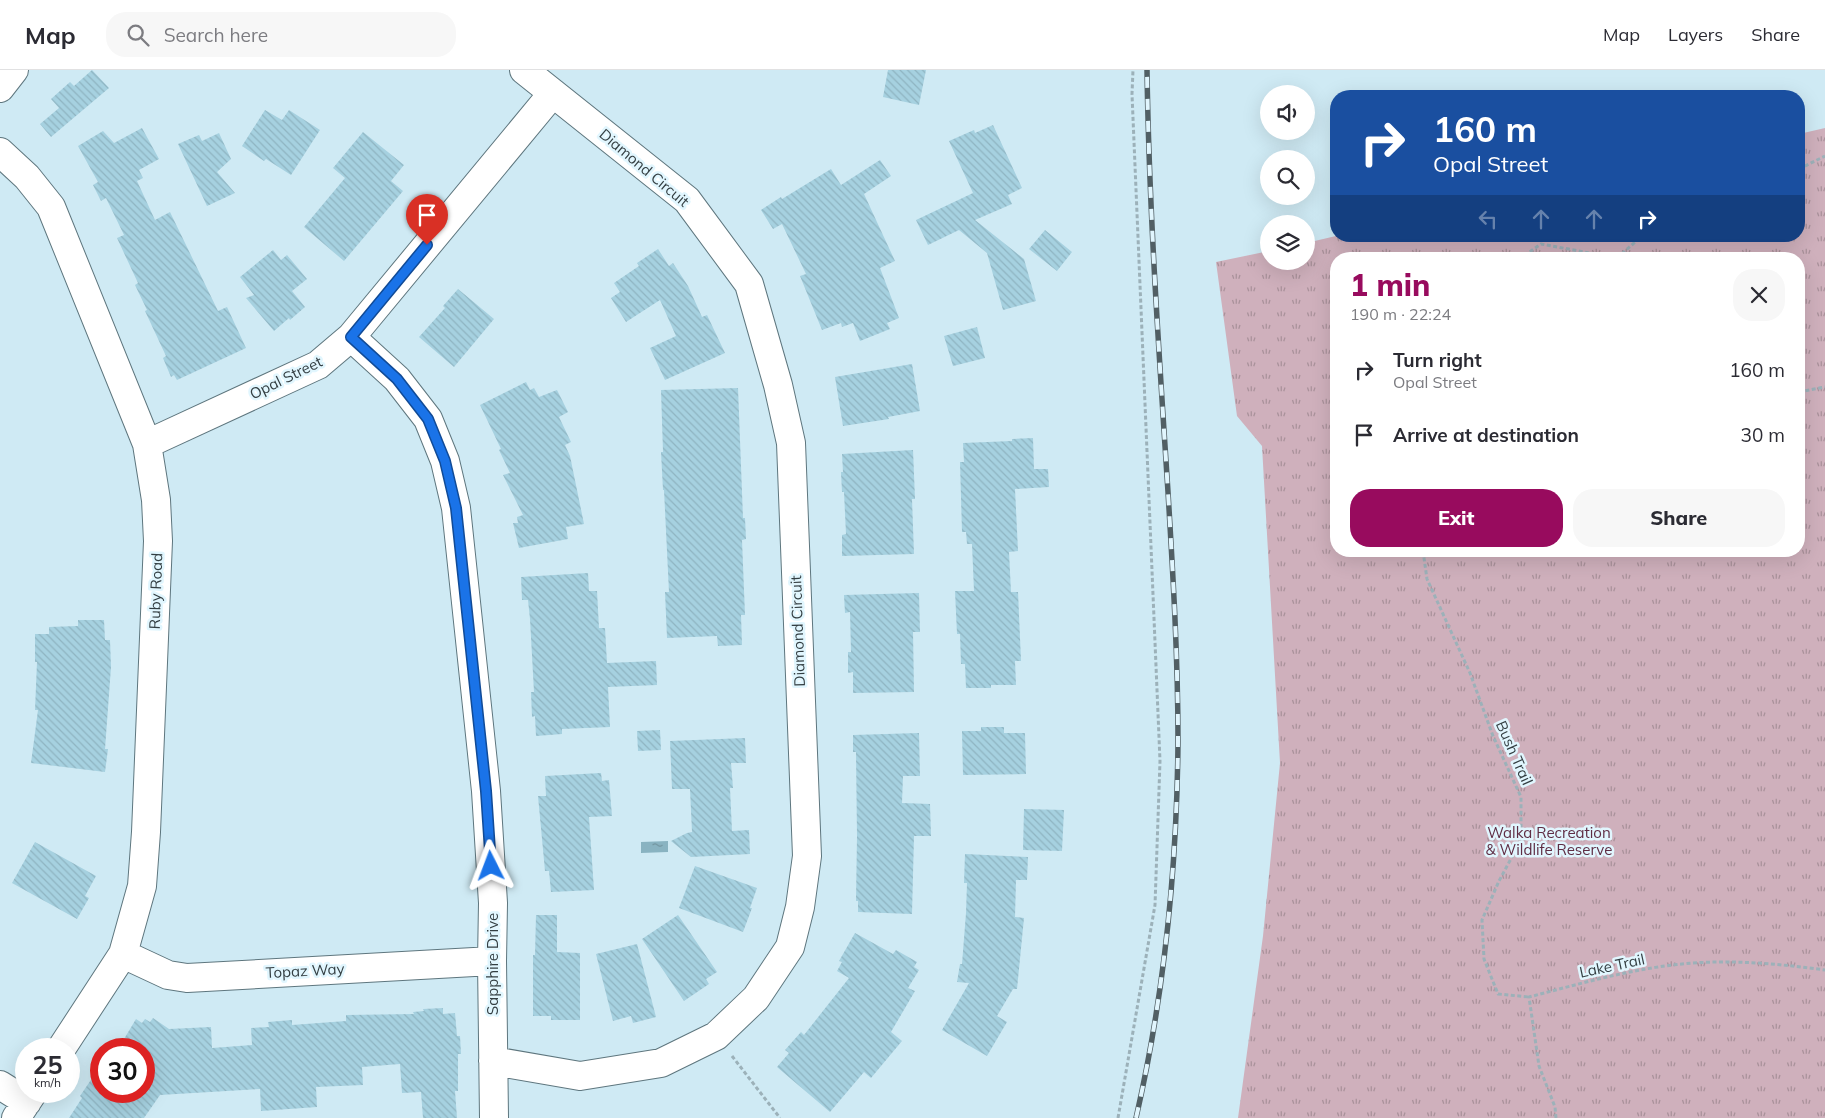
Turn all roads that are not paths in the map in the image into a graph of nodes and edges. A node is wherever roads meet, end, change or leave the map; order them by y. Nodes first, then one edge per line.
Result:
1 (14, 70) edge
2 (524, 70) edge
3 (0, 88) edge
4 (553, 93) junction
5 (0, 152) edge
6 (351, 337) junction
7 (147, 444) junction
8 (123, 954) junction
9 (492, 961) junction
10 (68, 1038) edge
11 (493, 1062) junction
12 (0, 1085) edge
13 (26, 1104) edge
14 (494, 1118) edge

1 - 3 street
2 - 4 street, Diamond Circuit
4 - 6 street, Opal Street
4 - 11 street, Diamond Circuit
5 - 7 street, Ruby Road
6 - 7 street, Opal Street
6 - 9 street, Sapphire Drive
7 - 8 street, Ruby Road
8 - 9 street, Topaz Way
8 - 10 street, Ruby Road
9 - 11 street, Sapphire Drive
11 - 14 street, Sapphire Drive
12 - 13 street

